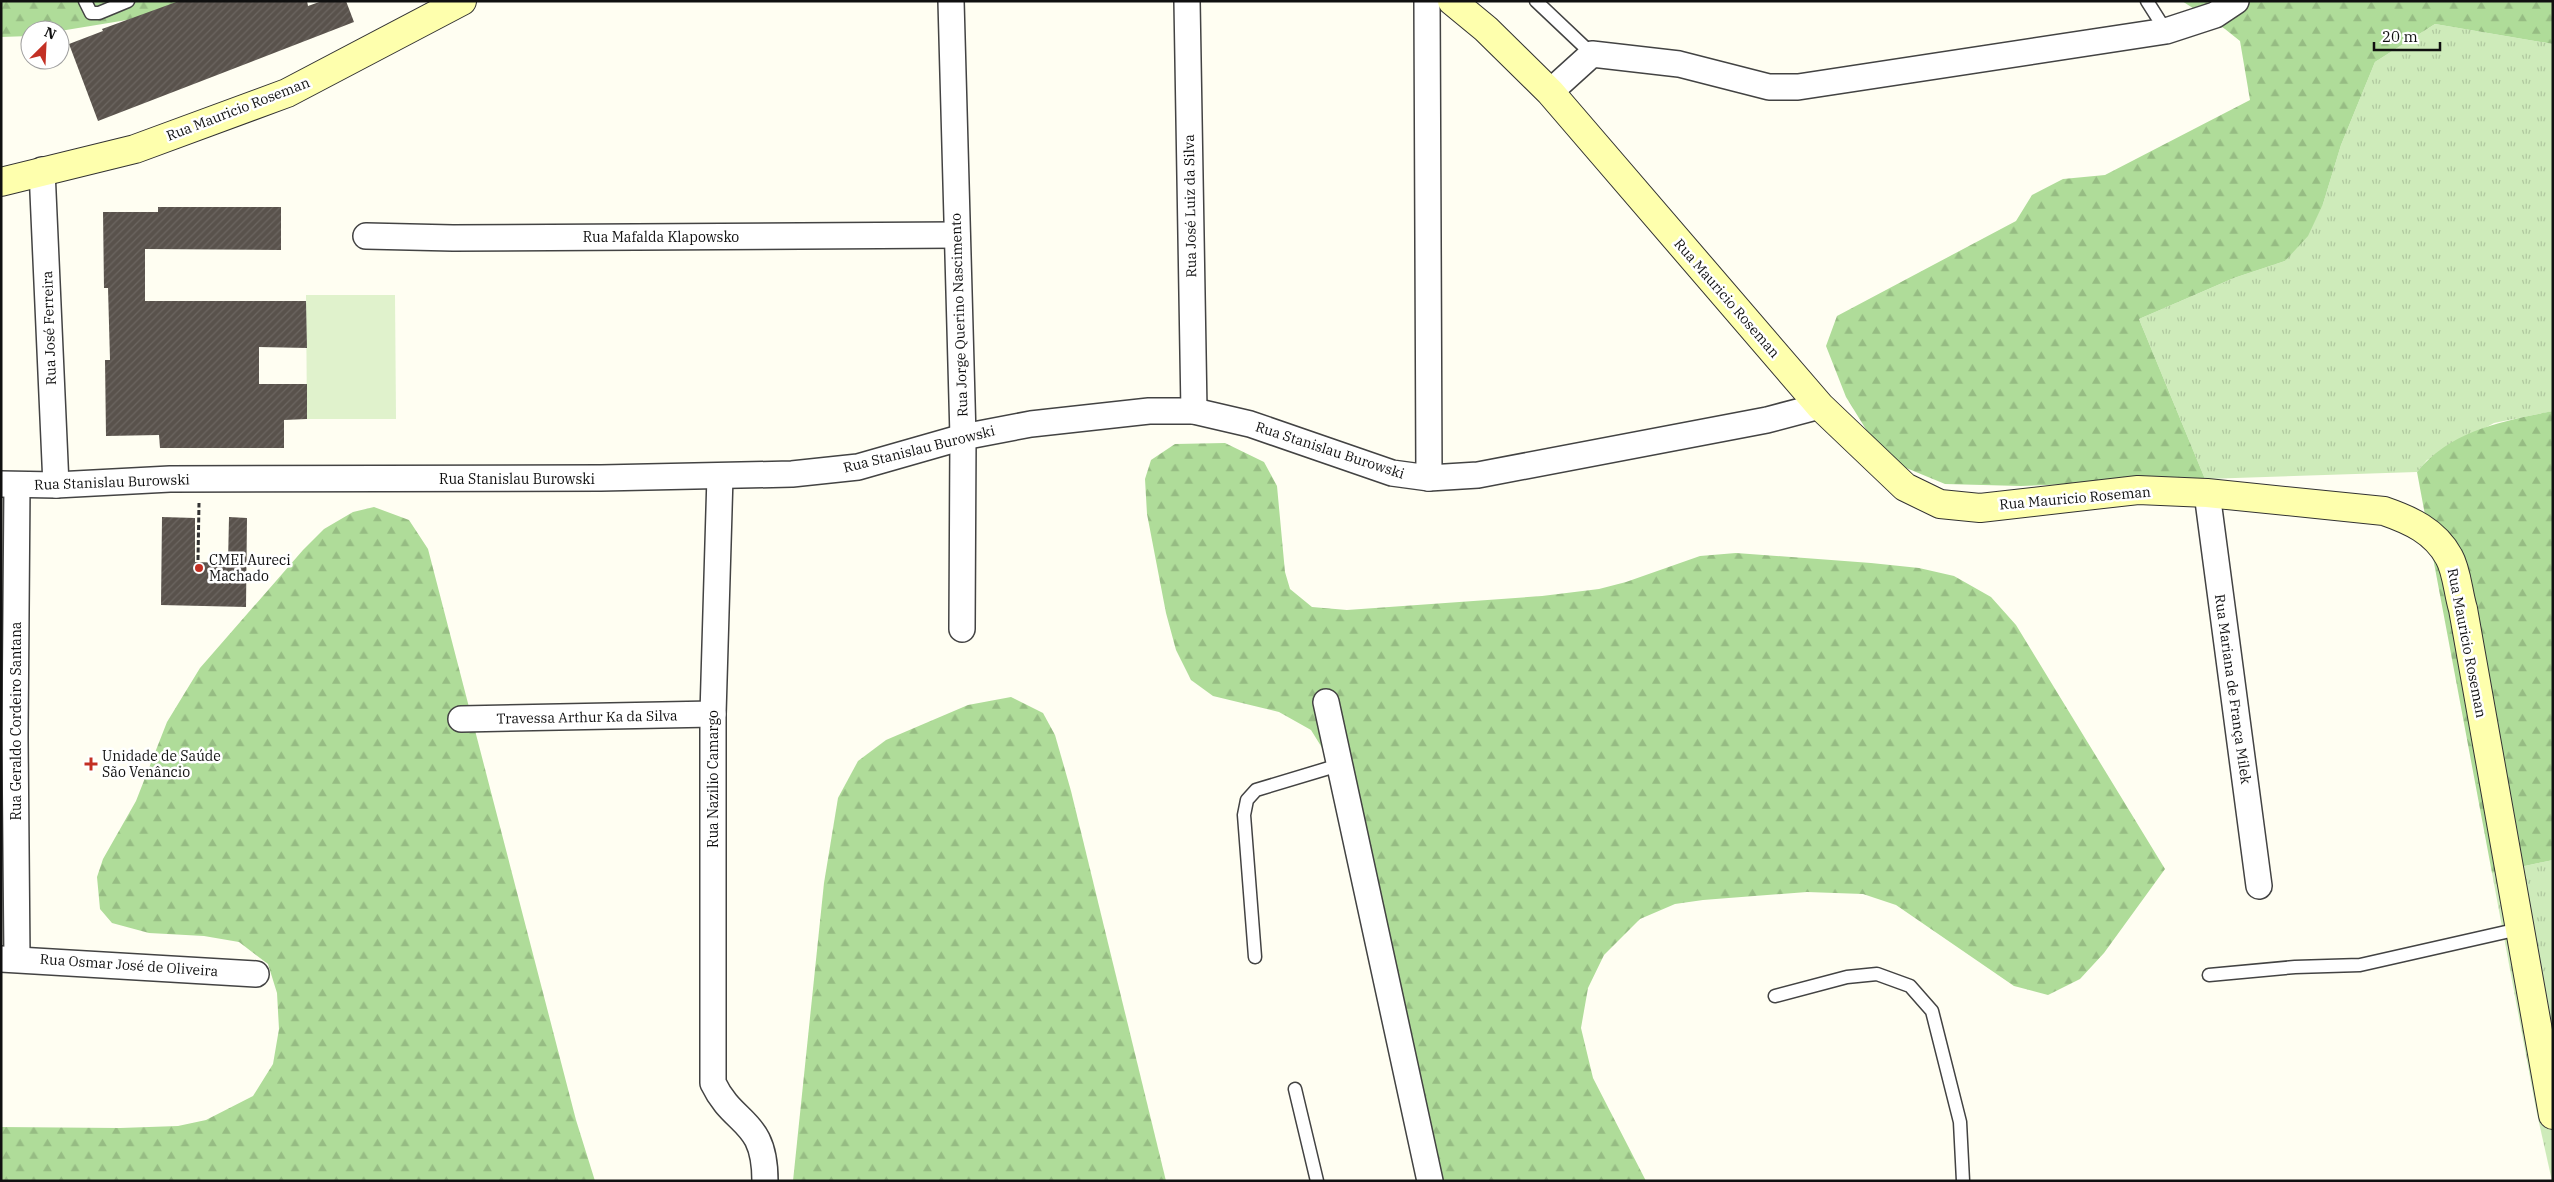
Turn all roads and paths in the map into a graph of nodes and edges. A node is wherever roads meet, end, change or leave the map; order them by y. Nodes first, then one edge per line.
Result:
1 (85, 1) edge
2 (128, 1) edge
3 (462, 1) edge
4 (951, 1) edge
5 (1187, 1) edge
6 (1426, 1) edge
7 (1452, 1) edge
8 (1536, 1) edge
9 (2147, 1) edge
10 (2236, 1) edge
11 (2166, 31) junction
12 (1592, 54) junction
13 (1550, 92) junction
14 (42, 170) junction
15 (1, 182) edge
16 (956, 235) junction
17 (366, 236) dead end
18 (1820, 406) junction
19 (1194, 411) junction
20 (964, 437) junction
21 (720, 476) junction
22 (1429, 478) junction
23 (199, 479) junction
24 (9, 484) edge
25 (56, 485) junction
26 (2207, 493) junction
27 (198, 560) dead end
28 (962, 630) dead end
29 (1326, 702) dead end
30 (713, 714) junction
31 (461, 719) dead end
32 (8, 736) edge
33 (1339, 765) junction
34 (2259, 886) dead end
35 (2519, 929) junction
36 (1255, 957) dead end
37 (9, 958) edge
38 (256, 974) dead end
39 (2209, 975) dead end
40 (1775, 996) dead end
41 (1295, 1089) dead end
42 (2553, 1115) edge
43 (765, 1181) edge
44 (1317, 1181) edge
45 (1430, 1181) edge
46 (1962, 1181) edge

1 - 2 lane
3 - 14 main road, Rua Mauricio Roseman
4 - 16 street, Rua Jorge Querino Nascimento
5 - 19 street, Rua José Luiz da Silva
6 - 22 street
7 - 13 main road, Rua Mauricio Roseman
8 - 12 lane
9 - 11 lane
10 - 11 street
11 - 12 street
12 - 13 street
13 - 18 main road, Rua Mauricio Roseman
14 - 15 main road, Rua Mauricio Roseman
14 - 25 street, Rua José Ferreira
16 - 17 street, Rua Mafalda Klapowsko
16 - 20 street, Rua Jorge Querino Nascimento
18 - 22 street, Rua Stanislau Burowski
18 - 26 main road, Rua Mauricio Roseman
19 - 20 street, Rua Stanislau Burowski
19 - 22 street, Rua Stanislau Burowski
20 - 21 street, Rua Stanislau Burowski
20 - 28 street, Rua Jorge Querino Nascimento
21 - 23 street, Rua Stanislau Burowski
21 - 30 street, Rua Nazilio Camargo
23 - 25 street, Rua Stanislau Burowski
23 - 27 path
24 - 25 street, Rua Stanislau Burowski
24 - 32 street, Rua Geraldo Cordeiro Santana
26 - 34 street, Rua Mariana de França Milek
26 - 35 main road, Rua Mauricio Roseman
29 - 33 street
30 - 31 street, Travessa Arthur Ka da Silva
30 - 43 street, Rua Nazilio Camargo
32 - 37 street, Rua Geraldo Cordeiro Santana
33 - 36 lane
33 - 45 street
35 - 39 lane
35 - 42 main road, Rua Mauricio Roseman
37 - 38 street, Rua Osmar José de Oliveira
40 - 46 lane
41 - 44 lane

